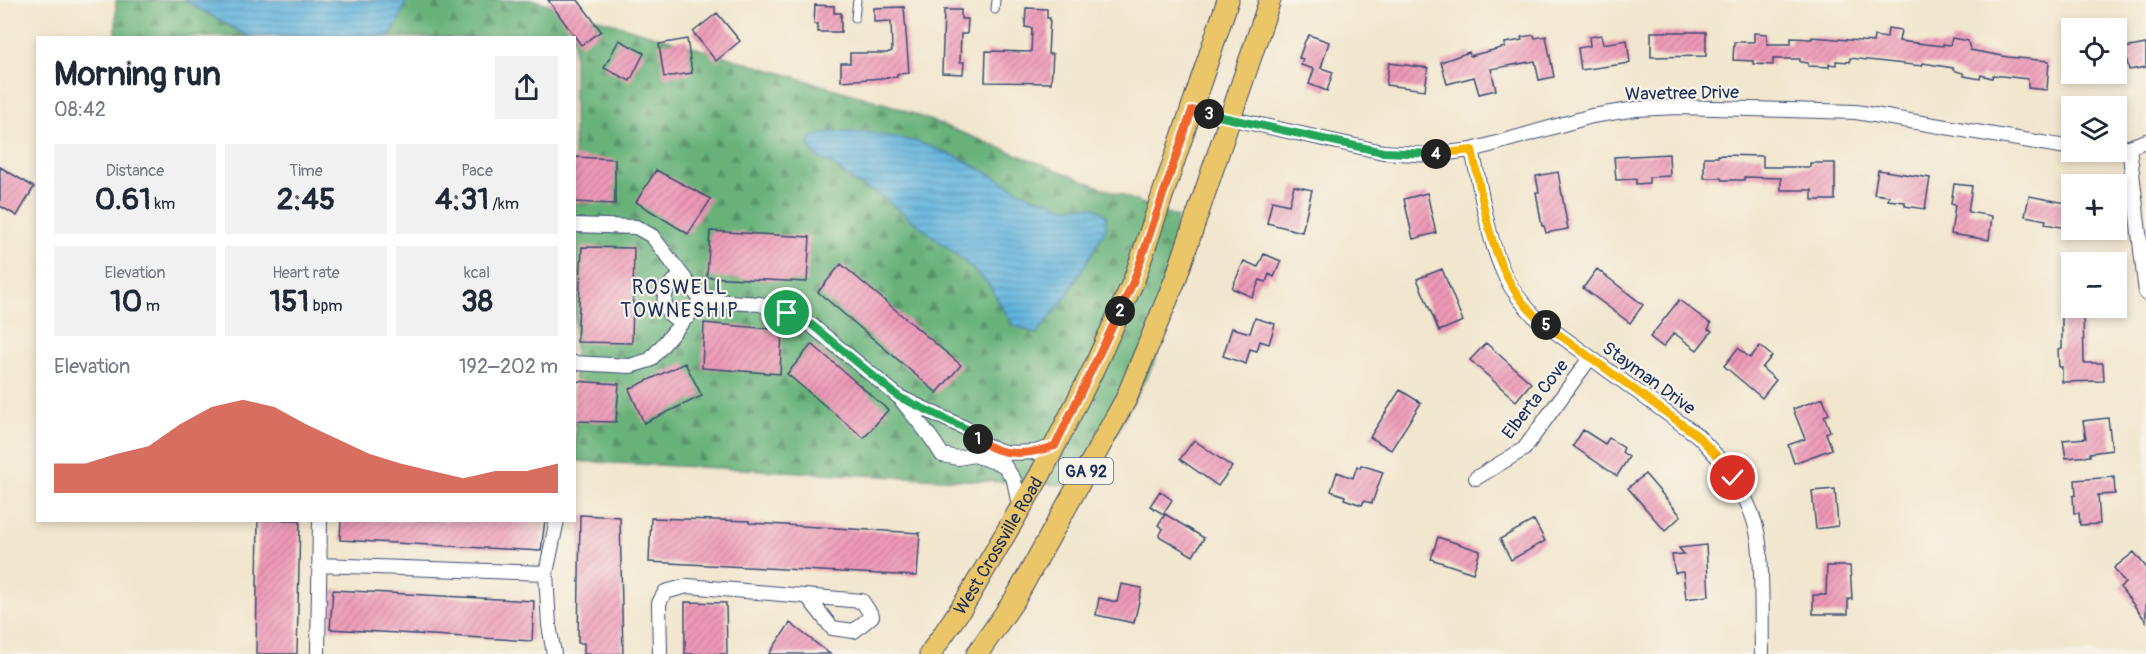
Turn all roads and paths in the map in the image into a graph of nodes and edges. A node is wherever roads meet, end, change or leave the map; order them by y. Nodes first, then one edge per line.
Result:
1 (858, 0) edge
2 (996, 0) edge
3 (1228, 0) edge
4 (1270, 0) edge
5 (995, 10) dead end
6 (855, 18) dead end
7 (1192, 110) junction
8 (1230, 119) junction
9 (2146, 141) edge
10 (2061, 146) edge
11 (2127, 147) edge
12 (1472, 150) junction
13 (2125, 162) edge
14 (576, 225) edge
15 (687, 283) junction
16 (2146, 293) edge
17 (701, 300) junction
18 (688, 317) junction
19 (1590, 358) junction
20 (576, 363) edge
21 (899, 397) junction
22 (1055, 446) junction
23 (1005, 459) junction
24 (1476, 478) dead end
25 (1020, 511) junction
26 (320, 522) edge
27 (557, 522) edge
28 (319, 565) junction
29 (546, 573) junction
30 (807, 596) junction
31 (318, 654) edge
32 (554, 654) edge
33 (660, 654) edge
34 (930, 654) edge
35 (977, 654) edge
36 (1762, 654) edge

1 - 6 lane
2 - 5 lane
3 - 7 main road, West Crossville Road / GA 92
4 - 8 main road, GA 92
7 - 8 street, Wavetree Drive
7 - 22 main road, West Crossville Road / GA 92
8 - 12 street, Wavetree Drive
8 - 35 main road, GA 92
9 - 11 street
10 - 12 street, Wavetree Drive
12 - 19 street, Stayman Drive
13 - 16 street
14 - 15 street
15 - 17 street
15 - 18 street
17 - 18 street
17 - 21 street
18 - 20 street
19 - 24 street, Elberta Cove
19 - 36 street, Stayman Drive
21 - 23 street
21 - 23 street
22 - 23 street
22 - 25 main road, West Crossville Road / GA 92
23 - 25 street
25 - 34 main road, West Crossville Road / GA 92
26 - 28 street
27 - 29 street
28 - 29 street
28 - 31 street
29 - 32 street
30 - 30 street
30 - 33 street

